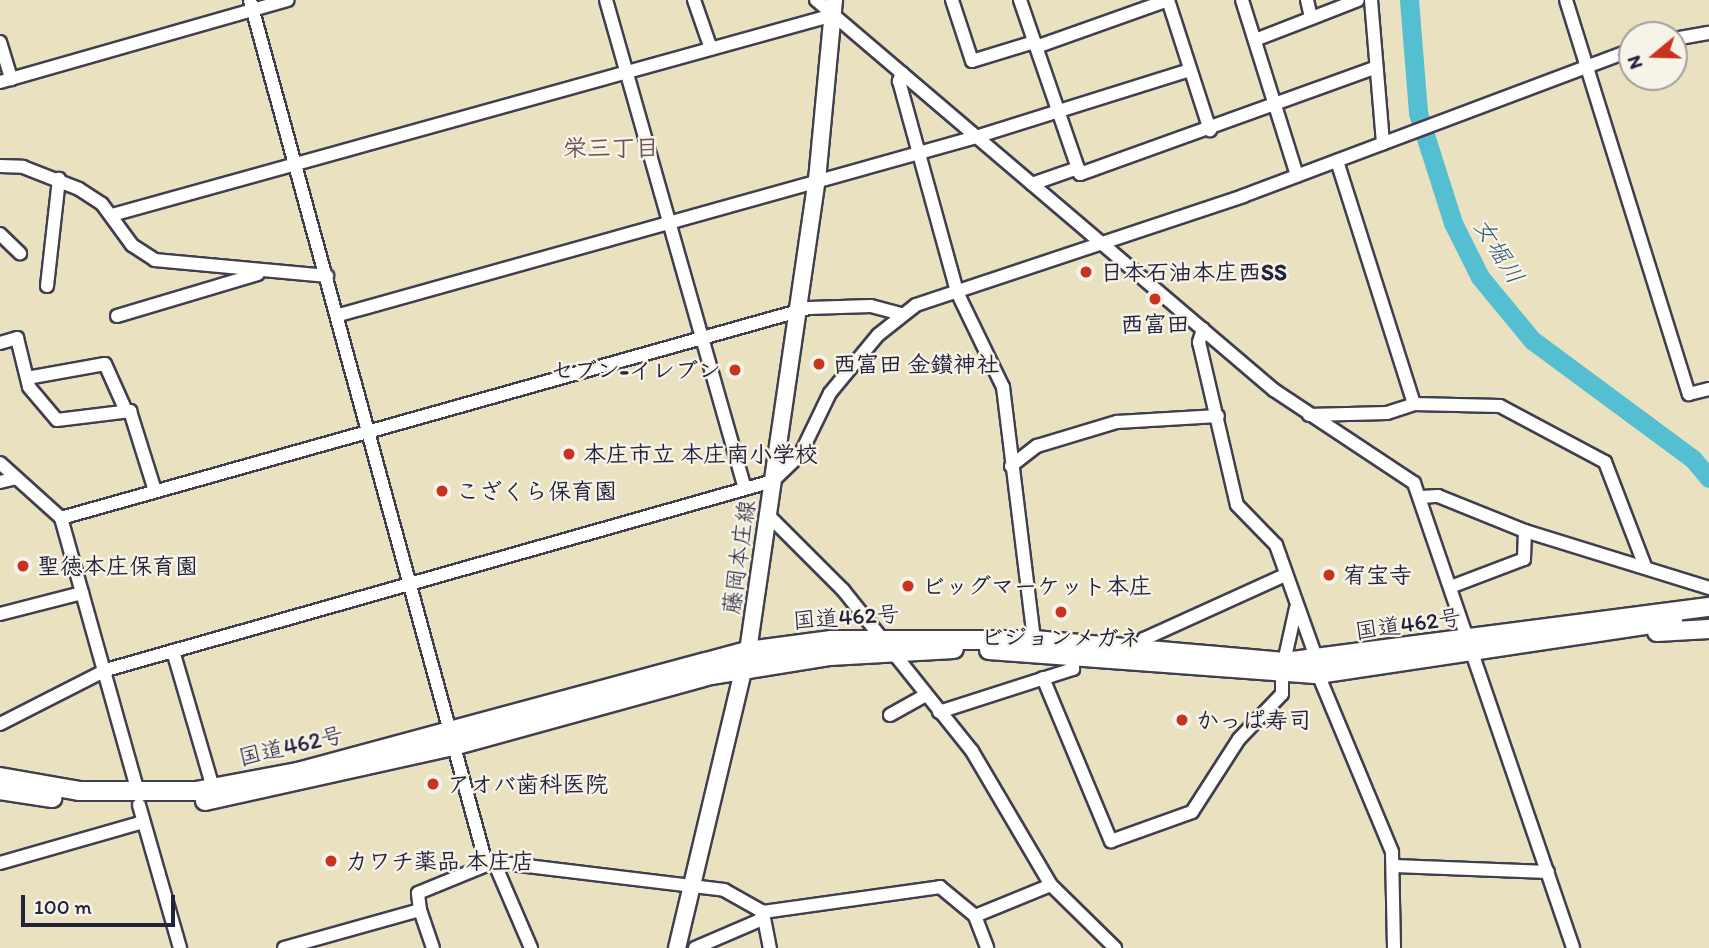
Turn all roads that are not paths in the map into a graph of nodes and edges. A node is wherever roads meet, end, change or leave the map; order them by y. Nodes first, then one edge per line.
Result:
1 (288, 0) edge
2 (606, 0) edge
3 (694, 0) edge
4 (816, 0) edge
5 (952, 0) edge
6 (1020, 0) edge
7 (1168, 0) edge
8 (1242, 0) edge
9 (1307, 0) edge
10 (1358, 0) edge
11 (1371, 0) edge
12 (1566, 0) edge
13 (252, 5) edge
14 (834, 8) edge
15 (1311, 18) junction
16 (1709, 33) edge
17 (1688, 37) edge
18 (1255, 40) junction
19 (0, 42) edge
20 (1035, 44) junction
21 (710, 46) junction
22 (1618, 56) edge
23 (1586, 66) junction
24 (1374, 68) junction
25 (1191, 69) junction
26 (626, 71) junction
27 (902, 74) junction
28 (5, 81) edge
29 (1277, 106) junction
30 (1057, 111) junction
31 (1210, 130) junction
32 (976, 136) junction
33 (1383, 144) junction
34 (919, 152) junction
35 (1337, 161) junction
36 (296, 163) junction
37 (0, 166) edge
38 (1079, 168) junction
39 (1297, 176) junction
40 (59, 179) junction
41 (817, 180) junction
42 (1032, 184) junction
43 (112, 215) junction
44 (668, 223) junction
45 (0, 234) edge
46 (1105, 244) junction
47 (20, 253) dead end
48 (269, 271) junction
49 (327, 276) junction
50 (47, 286) dead end
51 (957, 292) junction
52 (796, 311) junction
53 (901, 314) junction
54 (339, 315) junction
55 (117, 316) dead end
56 (1203, 329) junction
57 (701, 337) junction
58 (0, 343) edge
59 (27, 378) junction
60 (1709, 388) edge
61 (1414, 404) junction
62 (126, 411) junction
63 (1309, 415) junction
64 (1218, 416) junction
65 (370, 430) junction
66 (0, 463) edge
67 (1011, 466) junction
68 (16, 478) junction
69 (773, 481) junction
70 (0, 482) edge
71 (745, 489) junction
72 (155, 491) junction
73 (1422, 497) junction
74 (769, 516) junction
75 (61, 518) junction
76 (1525, 531) junction
77 (1645, 566) junction
78 (1285, 575) junction
79 (411, 584) junction
80 (1453, 586) junction
81 (1709, 588) edge
82 (82, 593) junction
83 (1709, 607) edge
84 (1296, 608) junction
85 (0, 614) edge
86 (1709, 619) edge
87 (1709, 629) edge
88 (880, 637) junction
89 (1034, 640) junction
90 (1544, 641) junction
91 (1473, 648) junction
92 (173, 651) junction
93 (891, 651) junction
94 (1137, 651) junction
95 (1073, 657) junction
96 (747, 659) junction
97 (1318, 667) junction
98 (1283, 669) junction
99 (106, 670) junction
100 (1043, 678) junction
101 (926, 695) junction
102 (939, 712) junction
103 (890, 715) dead end
104 (0, 724) edge
105 (452, 738) junction
106 (0, 777) edge
107 (214, 788) junction
108 (0, 790) edge
109 (140, 807) junction
110 (490, 862) junction
111 (0, 863) edge
112 (1394, 866) junction
113 (1548, 872) junction
114 (694, 885) junction
115 (1051, 885) junction
116 (420, 910) junction
117 (763, 912) junction
118 (975, 916) junction
119 (180, 948) edge
120 (284, 948) edge
121 (433, 948) edge
122 (531, 948) edge
123 (677, 948) edge
124 (695, 948) edge
125 (770, 948) edge
126 (987, 948) edge
127 (1115, 948) edge
128 (1394, 948) edge
129 (1573, 948) edge

1 - 13 street
2 - 26 street
3 - 21 street
4 - 14 street
5 - 20 street
6 - 20 street
7 - 20 street
7 - 25 street
8 - 18 street
9 - 15 street
10 - 15 street
11 - 24 street
12 - 23 street
13 - 28 street
13 - 36 street
14 - 21 street
14 - 27 street
14 - 41 main road, 藤岡本庄線
15 - 18 street
16 - 17 street
18 - 29 street
19 - 28 street
20 - 30 street
21 - 26 street
22 - 23 street
23 - 33 street
23 - 60 street
24 - 29 street
24 - 33 street
25 - 30 street
25 - 31 street
26 - 36 street
26 - 44 street
27 - 32 street
27 - 34 street
29 - 31 street
29 - 39 street
30 - 32 street
30 - 38 street
31 - 38 street
32 - 34 street
32 - 42 street
33 - 35 street
34 - 41 street
34 - 51 street
35 - 39 street
35 - 61 street
36 - 43 street
36 - 49 street
37 - 40 street
38 - 42 street
39 - 46 street
40 - 43 street
40 - 50 street
41 - 44 street
41 - 52 main road, 藤岡本庄線
42 - 46 street
43 - 48 street
44 - 54 street
44 - 57 street
45 - 47 street
46 - 51 street
46 - 56 street
48 - 49 street
48 - 55 street
49 - 54 street
51 - 53 street
51 - 67 street
52 - 53 street
52 - 57 street
52 - 69 main road, 藤岡本庄線
53 - 69 street
54 - 65 street
56 - 63 street
56 - 64 street
57 - 65 street
57 - 71 street
58 - 59 street
59 - 62 street
59 - 62 street
61 - 63 street
61 - 77 street
62 - 72 street
63 - 73 street
64 - 67 street
64 - 78 street
65 - 72 street
65 - 79 street
66 - 68 street
67 - 89 street
68 - 70 street
68 - 75 street
69 - 71 street
69 - 74 main road, 藤岡本庄線
71 - 79 street
72 - 75 street
73 - 76 street
73 - 80 street
74 - 88 street
74 - 96 main road, 藤岡本庄線
75 - 82 street
76 - 77 street
76 - 80 street
77 - 81 street
78 - 84 street
78 - 94 street
79 - 92 street
79 - 105 street
80 - 91 street
82 - 85 street
82 - 99 street
83 - 91 highway, 国道462号
84 - 97 street
84 - 98 street
86 - 90 highway, 国道462号
87 - 90 highway
88 - 89 highway, 国道462号
88 - 93 street
88 - 96 highway, 国道462号
89 - 94 highway, 国道462号
90 - 91 highway, 国道462号
91 - 97 highway, 国道462号
91 - 113 street
92 - 99 street
92 - 107 street
93 - 95 highway, 国道462号
93 - 96 highway, 国道462号
93 - 101 street
94 - 98 highway, 国道462号
95 - 98 highway, 国道462号
95 - 100 street
96 - 105 highway, 国道462号
96 - 114 main road, 藤岡本庄線
97 - 98 highway, 国道462号
97 - 112 street
98 - 100 street
99 - 104 street
99 - 109 street
100 - 102 street
101 - 102 street
101 - 103 street
102 - 115 street
105 - 107 highway, 国道462号
105 - 109 highway, 国道462号
105 - 110 street
106 - 109 highway, 国道462号
107 - 109 highway, 国道462号
108 - 109 highway, 国道462号
109 - 111 street
109 - 119 street
110 - 114 street
110 - 116 street
110 - 122 street
112 - 113 street
112 - 128 street
113 - 129 street
114 - 117 street
114 - 123 main road, 藤岡本庄線
115 - 118 street
115 - 127 street
116 - 120 street
116 - 121 street
117 - 118 street
117 - 124 street
117 - 125 street
118 - 126 street

